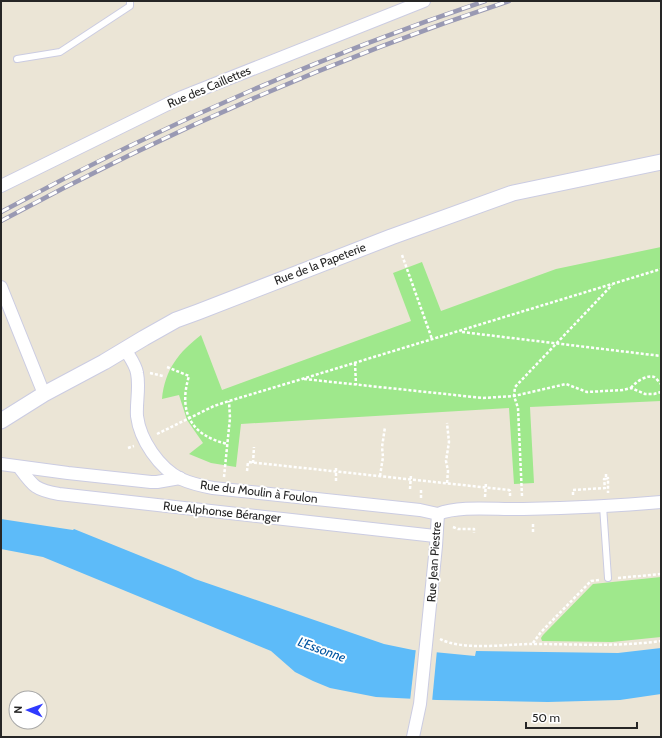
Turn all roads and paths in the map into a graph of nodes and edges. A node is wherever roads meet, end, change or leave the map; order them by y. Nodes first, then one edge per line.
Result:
1 (130, 1) edge
2 (424, 1) edge
3 (17, 59) dead end
4 (661, 162) edge
5 (1, 186) edge
6 (402, 255) dead end
7 (661, 269) edge
8 (613, 284) junction
9 (1, 287) edge
10 (459, 331) junction
11 (432, 339) junction
12 (557, 343) junction
13 (125, 349) junction
14 (661, 356) edge
15 (355, 363) junction
16 (167, 367) dead end
17 (149, 373) dead end
18 (163, 376) dead end
19 (302, 379) junction
20 (661, 384) edge
21 (356, 385) junction
22 (630, 388) junction
23 (661, 392) edge
24 (44, 394) junction
25 (514, 396) junction
26 (229, 400) junction
27 (190, 418) junction
28 (1, 420) edge
29 (447, 423) dead end
30 (385, 426) dead end
31 (152, 436) dead end
32 (228, 444) junction
33 (254, 447) dead end
34 (253, 463) junction
35 (1, 464) edge
36 (226, 466) dead end
37 (336, 466) dead end
38 (20, 467) junction
39 (247, 471) dead end
40 (336, 472) junction
41 (411, 474) dead end
42 (606, 474) dead end
43 (380, 476) junction
44 (180, 478) junction
45 (606, 479) junction
46 (411, 480) junction
47 (336, 481) dead end
48 (486, 482) dead end
49 (447, 483) junction
50 (485, 488) junction
51 (410, 489) dead end
52 (608, 491) dead end
53 (573, 492) dead end
54 (485, 493) dead end
55 (510, 494) dead end
56 (522, 497) dead end
57 (661, 502) edge
58 (603, 506) junction
59 (438, 514) junction
60 (533, 525) dead end
61 (453, 527) dead end
62 (533, 532) dead end
63 (474, 533) dead end
64 (436, 536) junction
65 (661, 574) edge
66 (608, 578) junction
67 (440, 639) dead end
68 (661, 641) edge
69 (533, 644) junction
70 (413, 737) edge

1 - 3 lane
2 - 5 street, Rue des Caillettes
4 - 13 street, Rue de la Papeterie
6 - 11 path
7 - 8 path
8 - 10 path
8 - 12 path
9 - 24 street
10 - 11 path
10 - 12 path
11 - 15 path
12 - 14 path
12 - 25 path
13 - 24 street, Rue de la Papeterie
13 - 44 street, Rue du Moulin à Foulon
15 - 19 path
15 - 21 path
16 - 27 path
17 - 18 path
19 - 21 path
19 - 26 path
20 - 22 path
21 - 25 path
22 - 23 path
22 - 25 path
24 - 28 street, Rue de la Papeterie
25 - 56 path
26 - 27 path
26 - 32 path
27 - 31 path
27 - 32 path
29 - 49 path
30 - 43 path
32 - 36 path
33 - 34 path
34 - 39 path
34 - 40 path
35 - 38 street
37 - 40 path
38 - 44 street
38 - 64 street, Rue Alphonse Béranger
40 - 43 path
40 - 47 path
41 - 46 path
42 - 45 path
43 - 46 path
44 - 59 street, Rue du Moulin à Foulon
45 - 52 path
45 - 53 path
46 - 49 path
46 - 51 path
48 - 50 path
49 - 50 path
50 - 54 path
50 - 55 path
57 - 58 street, Rue Jean Piestre
58 - 59 street, Rue Jean Piestre
58 - 66 lane
59 - 64 street, Rue Jean Piestre
60 - 62 path
61 - 63 path
64 - 70 street, Rue Jean Piestre
65 - 66 path
66 - 69 path
67 - 69 path
68 - 69 path

